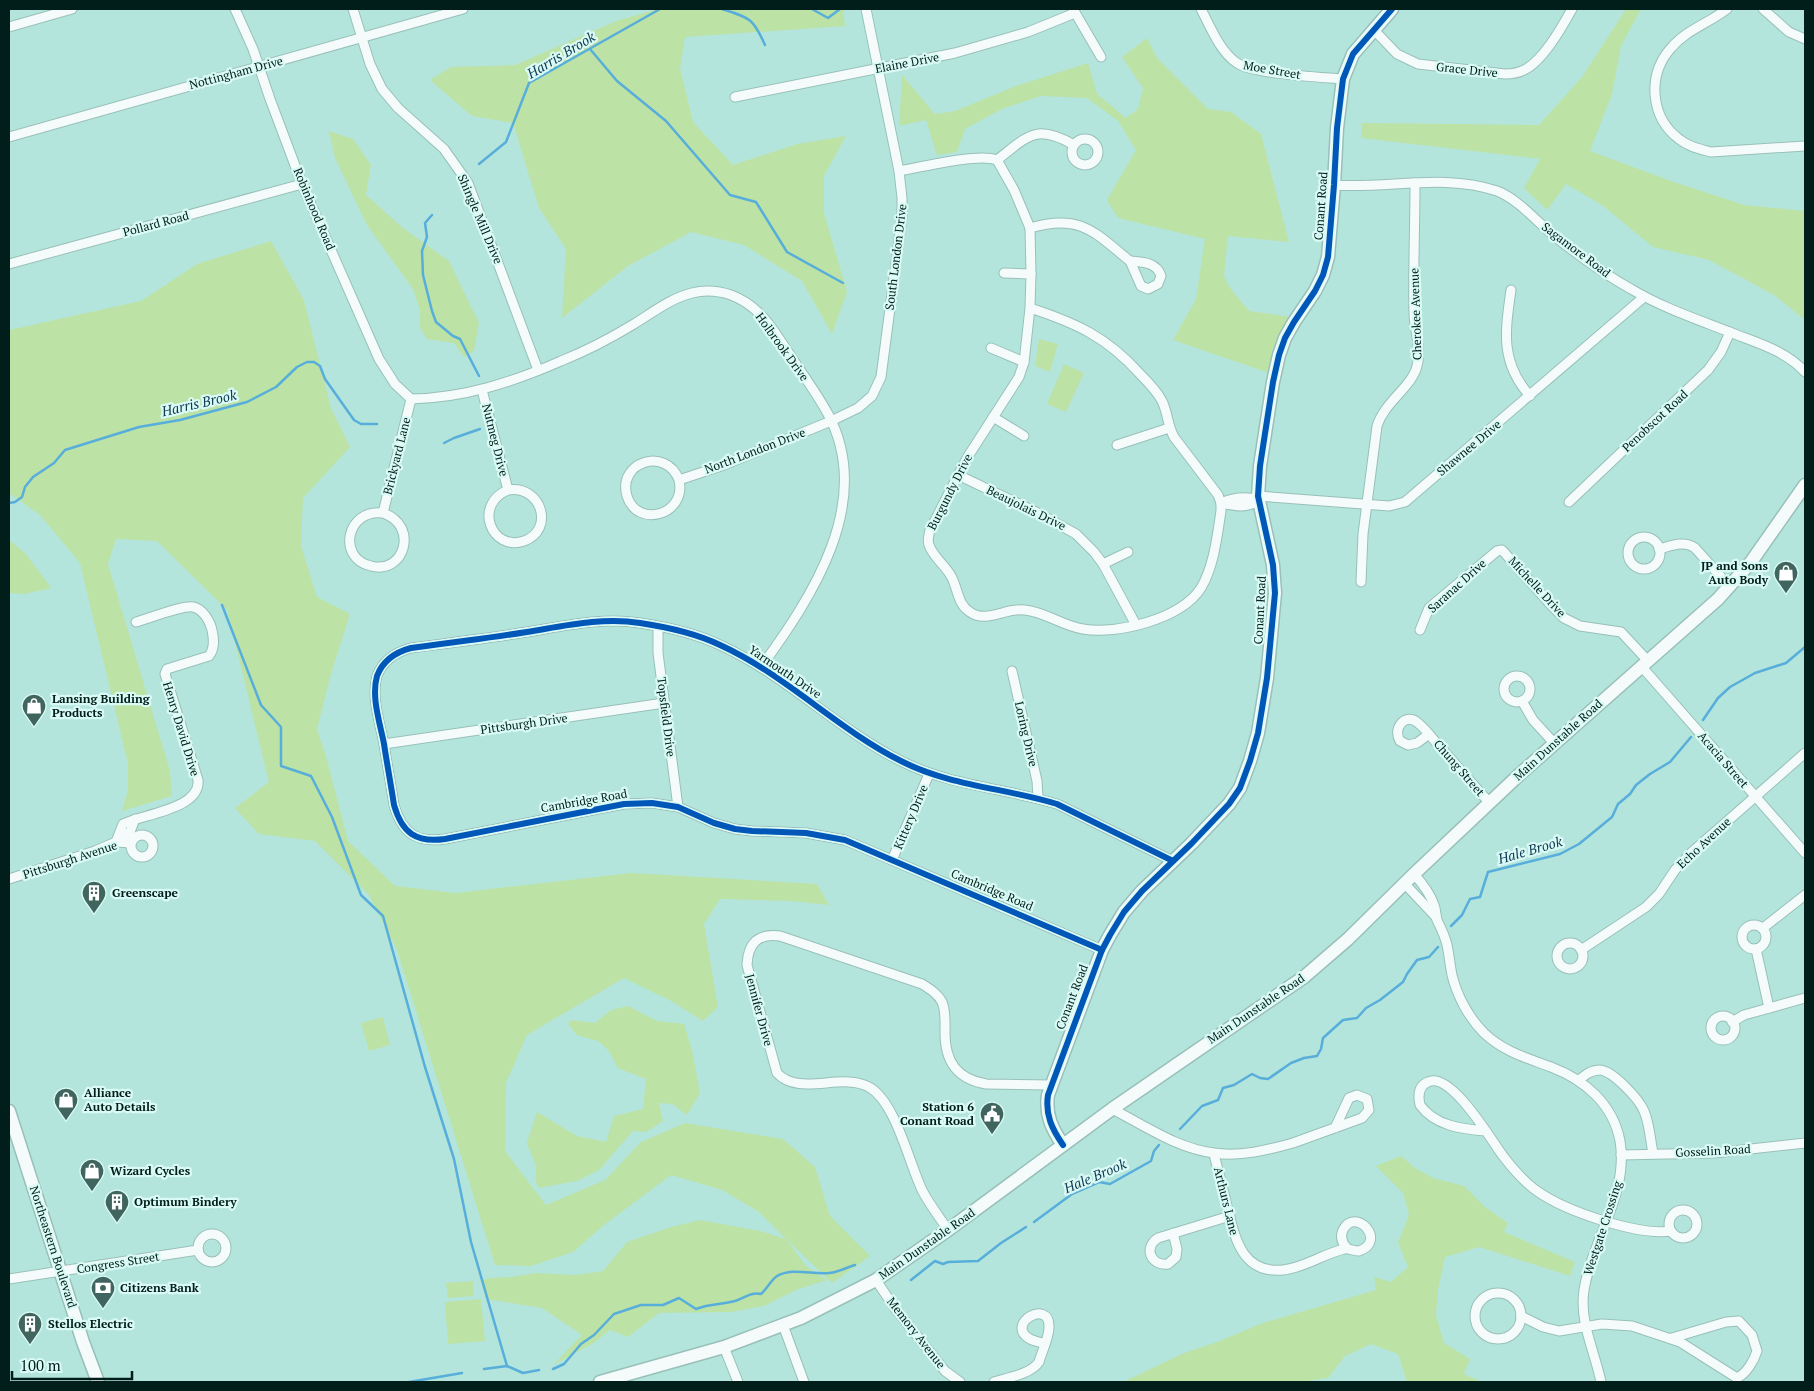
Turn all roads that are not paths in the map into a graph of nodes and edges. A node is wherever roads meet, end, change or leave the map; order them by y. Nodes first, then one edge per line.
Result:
1 (72, 9) edge
2 (235, 9) edge
3 (354, 9) edge
4 (463, 9) edge
5 (866, 9) edge
6 (1201, 9) edge
7 (1392, 9) edge
8 (1572, 9) edge
9 (1727, 9) edge
10 (1763, 9) edge
11 (1074, 11) edge
12 (9, 27) edge
13 (1374, 30) junction
14 (362, 36) junction
15 (1805, 39) edge
16 (1101, 57) dead end
17 (258, 67) junction
18 (879, 68) junction
19 (1343, 79) junction
20 (735, 97) dead end
21 (9, 137) edge
22 (1074, 145) dead end
23 (1805, 146) edge
24 (997, 160) junction
25 (899, 171) junction
26 (1415, 183) junction
27 (302, 184) junction
28 (1334, 186) junction
29 (1030, 228) junction
30 (1130, 262) dead end
31 (9, 264) edge
32 (1004, 273) dead end
33 (1031, 274) junction
34 (1511, 290) dead end
35 (1644, 296) junction
36 (1030, 308) junction
37 (1730, 332) junction
38 (991, 348) dead end
39 (1024, 362) junction
40 (538, 370) junction
41 (1805, 372) edge
42 (482, 390) junction
43 (1530, 396) junction
44 (411, 399) junction
45 (993, 417) junction
46 (831, 421) junction
47 (1169, 428) junction
48 (1024, 436) dead end
49 (1116, 446) dead end
50 (958, 475) junction
51 (679, 480) junction
52 (1805, 485) edge
53 (508, 490) junction
54 (1259, 498) junction
55 (1569, 502) dead end
56 (1221, 503) junction
57 (1366, 505) junction
58 (384, 513) junction
59 (1502, 550) joint
60 (1659, 550) dead end
61 (1128, 552) dead end
62 (1102, 564) junction
63 (1361, 582) dead end
64 (1730, 587) junction
65 (136, 622) dead end
66 (1136, 625) junction
67 (658, 627) junction
68 (1420, 630) dead end
69 (1645, 664) junction
70 (761, 667) junction
71 (1012, 671) dead end
72 (1522, 701) dead end
73 (664, 703) junction
74 (1429, 734) dead end
75 (1554, 743) junction
76 (384, 744) junction
77 (1805, 753) edge
78 (929, 774) junction
79 (1755, 796) junction
80 (1038, 798) junction
81 (1489, 802) junction
82 (678, 807) junction
83 (116, 842) junction
84 (132, 843) dead end
85 (1805, 853) edge
86 (892, 860) junction
87 (1173, 861) junction
88 (9, 879) edge
89 (1409, 879) junction
90 (1805, 895) edge
91 (1436, 917) junction
92 (1763, 928) junction
93 (1756, 949) junction
94 (1102, 950) junction
95 (1582, 950) dead end
96 (1805, 998) edge
97 (1768, 1008) junction
98 (1732, 1022) dead end
99 (1579, 1080) junction
100 (1051, 1085) junction
101 (1112, 1109) junction
102 (9, 1111) edge
103 (1335, 1128) dead end
104 (1486, 1131) junction
105 (1805, 1143) edge
106 (1063, 1145) junction
107 (1653, 1153) junction
108 (1214, 1154) junction
109 (1621, 1155) junction
110 (1230, 1216) junction
111 (1606, 1221) junction
112 (948, 1230) junction
113 (1671, 1231) dead end
114 (1173, 1233) dead end
115 (1347, 1248) dead end
116 (198, 1250) dead end
117 (61, 1271) junction
118 (9, 1279) edge
119 (876, 1280) junction
120 (1521, 1316) junction
121 (782, 1325) junction
122 (1587, 1327) junction
123 (1672, 1338) junction
124 (1045, 1344) dead end
125 (724, 1347) junction
126 (98, 1382) edge
127 (600, 1382) edge
128 (738, 1382) edge
129 (804, 1382) edge
130 (960, 1382) edge
131 (994, 1382) edge
132 (1601, 1382) edge

1 - 12 street
2 - 17 street, Robinhood Road
3 - 14 street, Shingle Mill Drive
4 - 14 street, Nottingham Drive
5 - 18 street, South London Drive
6 - 19 street, Moe Street
7 - 13 street, Conant Road
8 - 13 street, Grace Drive
9 - 23 street
10 - 15 street
11 - 16 street
11 - 18 street, Elaine Drive
13 - 19 street, Conant Road
14 - 17 street, Nottingham Drive
14 - 40 street, Shingle Mill Drive
17 - 21 street, Nottingham Drive
17 - 27 street, Robinhood Road
18 - 20 street, Elaine Drive
18 - 25 street, South London Drive
19 - 28 street, Conant Road
22 - 24 street
24 - 25 street
24 - 29 street, Burgundy Drive
25 - 46 street, South London Drive
26 - 28 street, Sagamore Road
26 - 35 street, Sagamore Road
26 - 57 street, Cherokee Avenue
27 - 31 street, Pollard Road
27 - 44 street, Robinhood Road
28 - 54 street, Conant Road
29 - 30 street
29 - 33 street, Burgundy Drive
32 - 33 street
33 - 36 street, Burgundy Drive
34 - 43 street
35 - 37 street, Sagamore Road
35 - 43 street, Shawnee Drive
36 - 39 street, Burgundy Drive
36 - 47 street
37 - 41 street, Sagamore Road
37 - 55 street, Penobscot Road
38 - 39 street
39 - 45 street, Burgundy Drive
40 - 42 street, Holbrook Drive
40 - 46 street, Holbrook Drive
42 - 44 street, Holbrook Drive
42 - 53 street, Nutmeg Drive
43 - 57 street, Shawnee Drive
44 - 58 street, Brickyard Lane
45 - 48 street
45 - 50 street, Burgundy Drive
46 - 51 street, North London Drive
46 - 70 street, Holbrook Drive
47 - 49 street
47 - 56 street
50 - 62 street, Beaujolais Drive
50 - 66 street, Burgundy Drive
51 - 51 street
52 - 64 street, Main Dunstable Road
53 - 53 street, Nutmeg Drive
54 - 56 street
54 - 57 street, Shawnee Drive
54 - 87 street, Conant Road
56 - 66 street, Burgundy Drive
57 - 63 street, Cherokee Avenue
58 - 58 street
59 - 68 street, Saranac Drive
59 - 69 street, Michelle Drive
60 - 64 street
61 - 62 street
62 - 66 street, Beaujolais Drive
64 - 69 street, Main Dunstable Road
65 - 83 street, Henry David Drive
67 - 70 street, Yarmouth Drive
67 - 73 street, Topsfield Drive
67 - 76 street, Yarmouth Drive
69 - 75 street, Main Dunstable Road
69 - 79 street, Acacia Street
70 - 78 street, Yarmouth Drive
71 - 80 street, Loring Drive
72 - 75 street
73 - 76 street, Pittsburgh Drive
73 - 82 street, Topsfield Drive
74 - 81 street, Chung Street
75 - 81 street, Main Dunstable Road
76 - 82 street, Cambridge Road
77 - 79 street, Echo Avenue
78 - 80 street, Yarmouth Drive
78 - 86 street, Kittery Drive
79 - 85 street, Acacia Street
79 - 95 street, Echo Avenue
80 - 87 street, Yarmouth Drive
81 - 89 street, Main Dunstable Road
82 - 86 street, Cambridge Road
83 - 84 street, Pittsburgh Avenue
83 - 88 street, Pittsburgh Avenue
86 - 94 street, Cambridge Road
87 - 94 street, Conant Road
89 - 91 street, Westgate Crossing
89 - 91 street, Westgate Crossing
89 - 101 street, Main Dunstable Road
90 - 92 street
91 - 99 street, Westgate Crossing
92 - 93 street
92 - 93 street
93 - 97 street
94 - 100 street, Conant Road
96 - 97 street
97 - 98 street
99 - 107 street
99 - 109 street, Westgate Crossing
100 - 106 street, Conant Road
100 - 112 street, Jennifer Drive
101 - 106 street, Main Dunstable Road
101 - 108 street
102 - 117 street, Northeastern Boulevard
103 - 108 street
104 - 104 street
104 - 111 street
105 - 107 street, Gosselin Road
106 - 112 street, Main Dunstable Road
107 - 109 street, Gosselin Road
108 - 110 street, Arthurs Lane
109 - 111 street, Westgate Crossing
110 - 114 street
110 - 115 street, Arthurs Lane
111 - 113 street
111 - 122 street, Westgate Crossing
112 - 119 street, Main Dunstable Road
116 - 117 street, Congress Street
117 - 118 street, Congress Street
117 - 126 street, Northeastern Boulevard
119 - 121 street, Main Dunstable Road
119 - 130 street, Memory Avenue
120 - 120 street
120 - 122 street
121 - 125 street, Main Dunstable Road
121 - 129 street
122 - 123 street
122 - 132 street, Westgate Crossing
123 - 123 street
124 - 131 street
125 - 127 street, Main Dunstable Road
125 - 128 street

